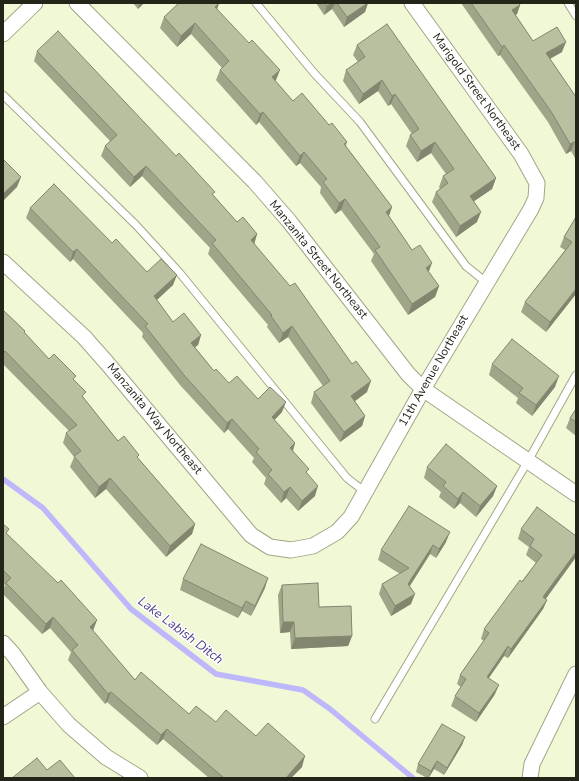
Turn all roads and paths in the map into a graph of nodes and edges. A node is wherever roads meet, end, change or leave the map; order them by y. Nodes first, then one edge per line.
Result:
1 (34, 3) edge
2 (77, 3) edge
3 (256, 3) edge
4 (412, 3) edge
5 (568, 3) edge
6 (576, 16) edge
7 (3, 34) edge
8 (3, 95) edge
9 (537, 183) joint
10 (3, 262) edge
11 (487, 283) junction
12 (576, 375) edge
13 (423, 389) junction
14 (528, 461) junction
15 (365, 492) junction
16 (576, 494) edge
17 (313, 546) joint
18 (3, 643) edge
19 (576, 674) edge
20 (40, 692) junction
21 (3, 717) edge
22 (375, 719) dead end
23 (140, 778) edge
24 (530, 778) edge

1 - 7 street
2 - 13 street, Manzanita Street Northeast
3 - 11 lane
4 - 9 street, Marigold Street Northeast
5 - 6 lane
8 - 15 lane
9 - 11 street, 11th Avenue Northeast
10 - 17 street, Manzanita Way Northeast
11 - 13 street, 11th Avenue Northeast
12 - 14 lane
13 - 14 street, Manzanita Street Northeast
13 - 15 street, 11th Avenue Northeast
14 - 16 street, Manzanita Street Northeast
14 - 22 lane
15 - 17 street, 11th Avenue Northeast
18 - 20 street
19 - 24 street
20 - 21 street
20 - 23 street

